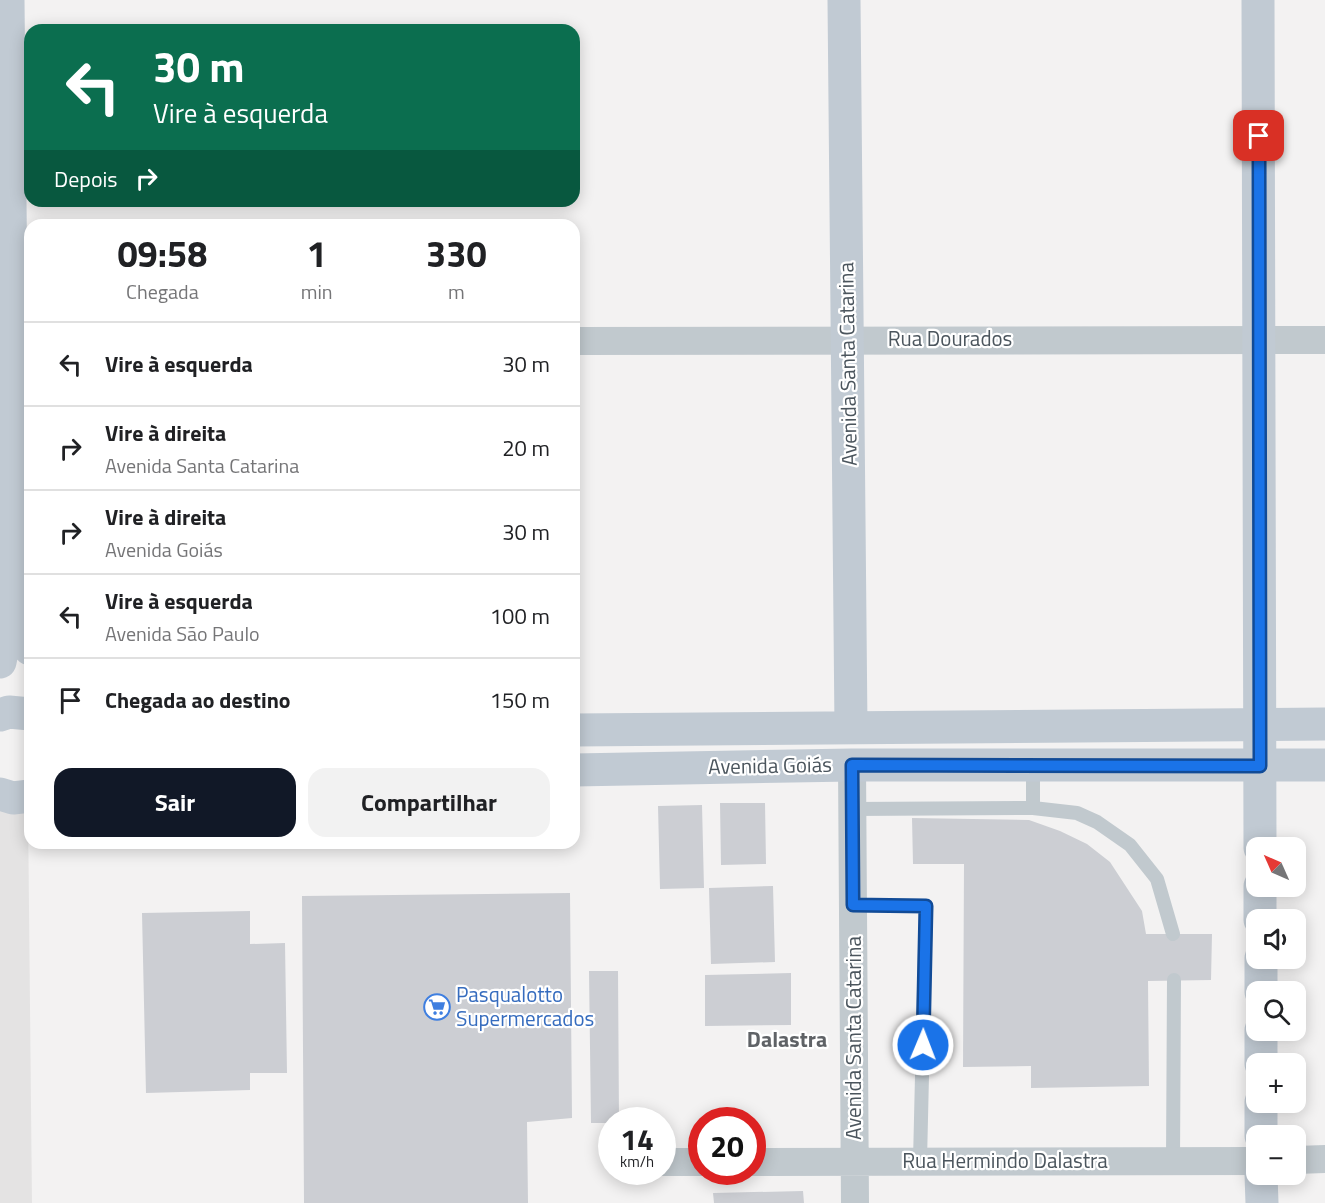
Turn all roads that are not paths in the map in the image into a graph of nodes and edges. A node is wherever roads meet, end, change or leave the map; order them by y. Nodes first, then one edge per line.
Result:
1 (8, 0) edge
2 (844, 0) edge
3 (1258, 0) edge
4 (848, 339) junction
5 (1325, 340) edge
6 (580, 341) edge
7 (1260, 341) junction
8 (20, 344) edge
9 (14, 596) junction
10 (24, 629) edge
11 (0, 662) edge
12 (24, 713) edge
13 (0, 715) edge
14 (1325, 724) edge
15 (1261, 725) junction
16 (851, 728) junction
17 (580, 730) edge
18 (852, 765) junction
19 (1032, 765) junction
20 (1325, 765) edge
21 (1260, 766) junction
22 (580, 770) edge
23 (0, 794) edge
24 (24, 797) edge
25 (1033, 808) junction
26 (852, 809) junction
27 (1260, 837) edge
28 (853, 905) junction
29 (1173, 934) dead end
30 (1174, 980) dead end
31 (1325, 1159) edge
32 (1306, 1160) edge
33 (855, 1161) junction
34 (920, 1161) junction
35 (1173, 1161) junction
36 (1246, 1161) edge
37 (766, 1162) edge
38 (1261, 1185) edge
39 (855, 1203) edge
40 (1262, 1203) edge

1 - 8 street
2 - 4 street, Avenida Santa Catarina
3 - 7 street
4 - 6 street, Rua Dourados
4 - 7 street, Rua Dourados
4 - 16 street, Avenida Santa Catarina
5 - 7 street, Rua Dourados
7 - 15 street
8 - 9 street
9 - 10 street
9 - 11 street
12 - 13 street
14 - 15 street, Avenida Goiás
15 - 16 street, Avenida Goiás
15 - 21 street
16 - 17 street, Avenida Goiás
18 - 19 street, Avenida Goiás
18 - 22 street, Avenida Goiás
18 - 26 street, Avenida Santa Catarina
19 - 21 street, Avenida Goiás
19 - 25 lane
20 - 21 street, Avenida Goiás
21 - 27 street
23 - 24 street
25 - 26 lane
25 - 29 lane
26 - 28 street, Avenida Santa Catarina
28 - 33 street, Avenida Santa Catarina
28 - 34 lane
30 - 35 lane
31 - 32 street
33 - 34 street, Rua Hermindo Dalastra
33 - 37 street, Rua Hermindo Dalastra
33 - 39 street, Avenida Santa Catarina
34 - 35 street, Rua Hermindo Dalastra
35 - 36 street, Rua Hermindo Dalastra
38 - 40 street

